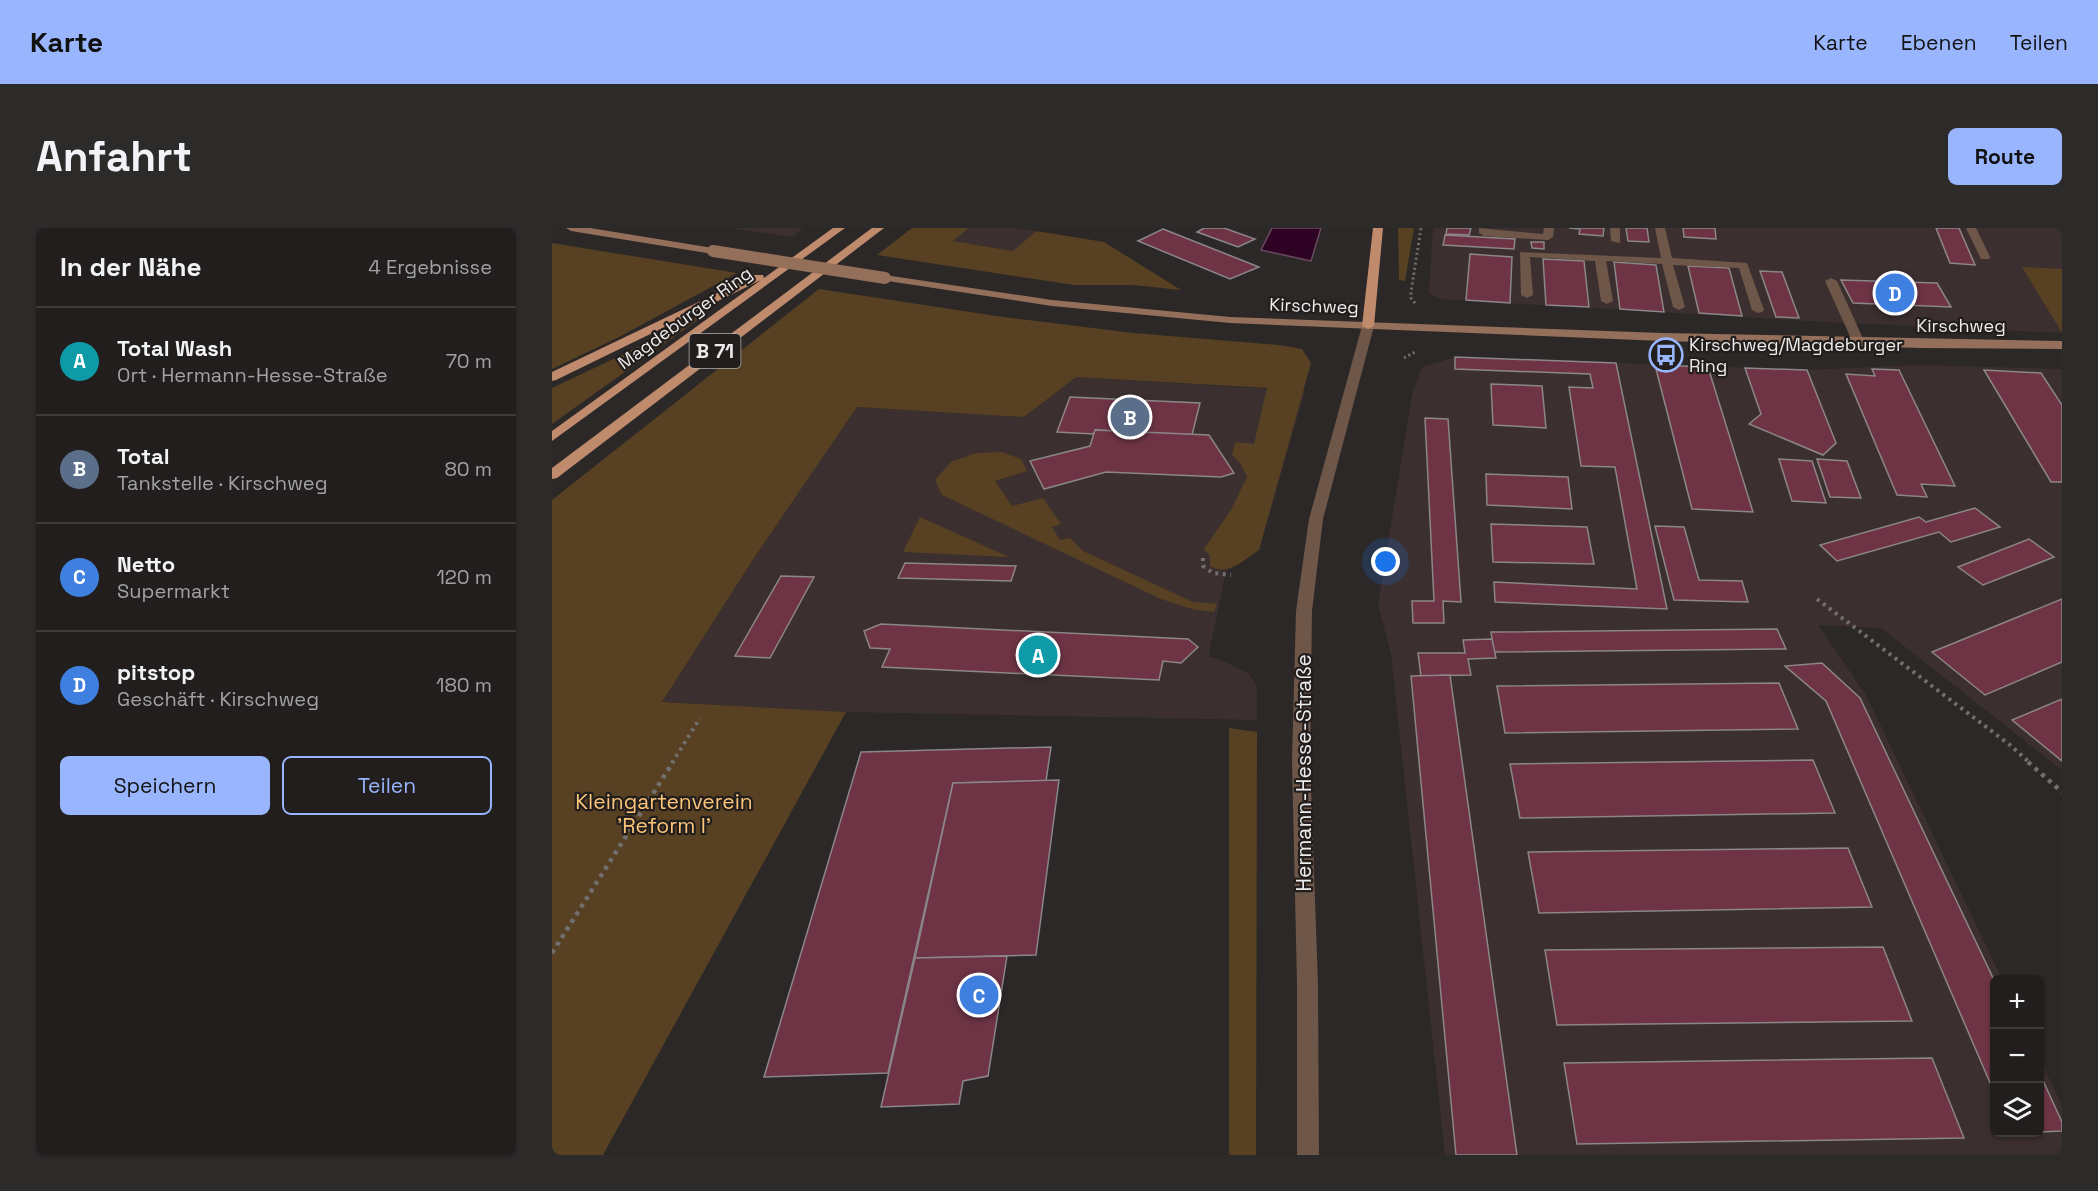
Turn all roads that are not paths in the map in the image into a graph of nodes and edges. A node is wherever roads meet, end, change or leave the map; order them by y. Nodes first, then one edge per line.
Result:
1 (571, 228) edge
2 (840, 228) edge
3 (879, 228) edge
4 (1378, 228) edge
5 (1484, 228) edge
6 (1549, 228) edge
7 (1615, 228) edge
8 (1660, 228) edge
9 (1971, 228) edge
10 (1616, 241) dead end
11 (800, 257) junction
12 (1984, 257) dead end
13 (1600, 258) junction
14 (1668, 261) junction
15 (1831, 280) dead end
16 (1527, 295) dead end
17 (1607, 301) dead end
18 (1679, 307) dead end
19 (1758, 310) dead end
20 (1368, 326) junction
21 (1859, 343) junction
22 (2062, 345) edge
23 (552, 377) edge
24 (552, 437) edge
25 (552, 475) edge
26 (1308, 1155) edge

1 - 20 main road, Kirschweg, bridge
2 - 11 highway, Magdeburger Ring / B 71
3 - 25 highway, B 71
4 - 20 highway
5 - 6 street
7 - 10 street
8 - 14 street
9 - 12 street
11 - 23 highway
11 - 24 highway, Magdeburger Ring / B 71
13 - 14 street
13 - 16 street
13 - 17 street
14 - 18 street
14 - 19 street
15 - 21 street
20 - 21 main road, Kirschweg
20 - 26 street, Hermann-Hesse-Straße
21 - 22 main road, Kirschweg

